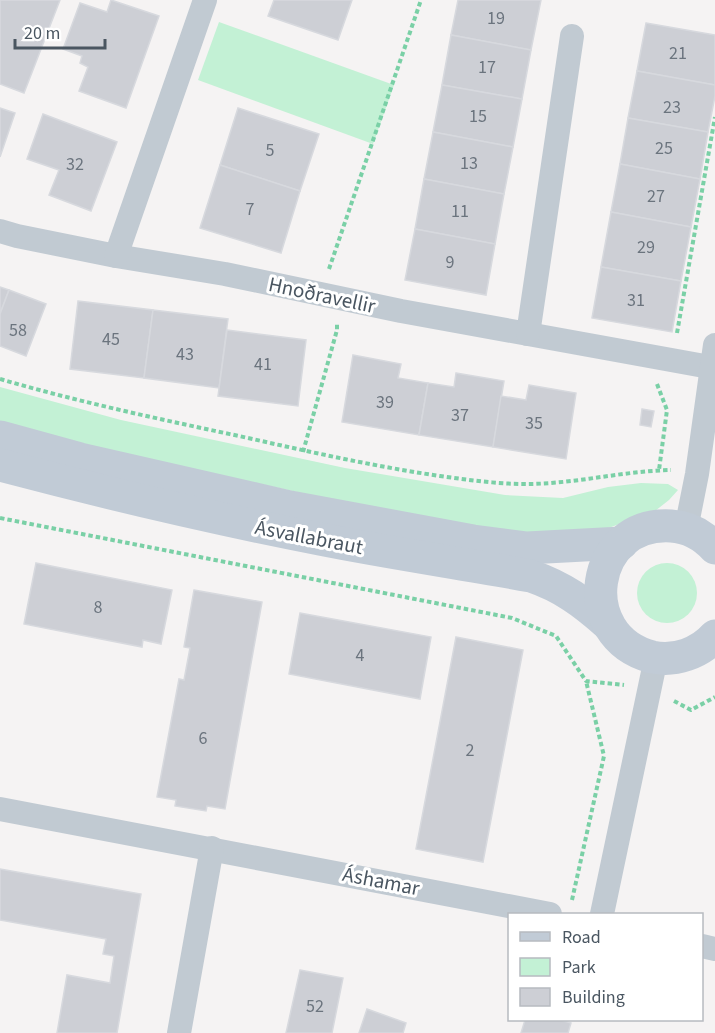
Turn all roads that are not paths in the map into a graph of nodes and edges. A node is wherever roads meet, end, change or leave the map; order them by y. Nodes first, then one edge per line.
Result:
1 (205, 0) edge
2 (572, 36) dead end
3 (0, 231) edge
4 (116, 256) junction
5 (528, 334) junction
6 (714, 360) edge
7 (0, 436) edge
8 (0, 465) edge
9 (686, 528) junction
10 (622, 543) junction
11 (715, 548) edge
12 (608, 624) junction
13 (710, 644) edge
14 (653, 673) junction
15 (0, 809) edge
16 (212, 848) junction
17 (540, 913) edge
18 (602, 913) edge
19 (179, 1033) edge

1 - 4 street
2 - 5 street
3 - 4 street, Hnoðravellir
4 - 5 street, Hnoðravellir
5 - 6 street, Hnoðravellir
6 - 9 street
7 - 10 main road, Ásvallabraut
8 - 12 main road, Ásvallabraut
9 - 10 main road
9 - 11 main road
10 - 12 main road
12 - 14 main road, Ásvallabraut
13 - 14 main road
14 - 18 street
15 - 16 street, Áshamar
16 - 17 street, Áshamar
16 - 19 street

